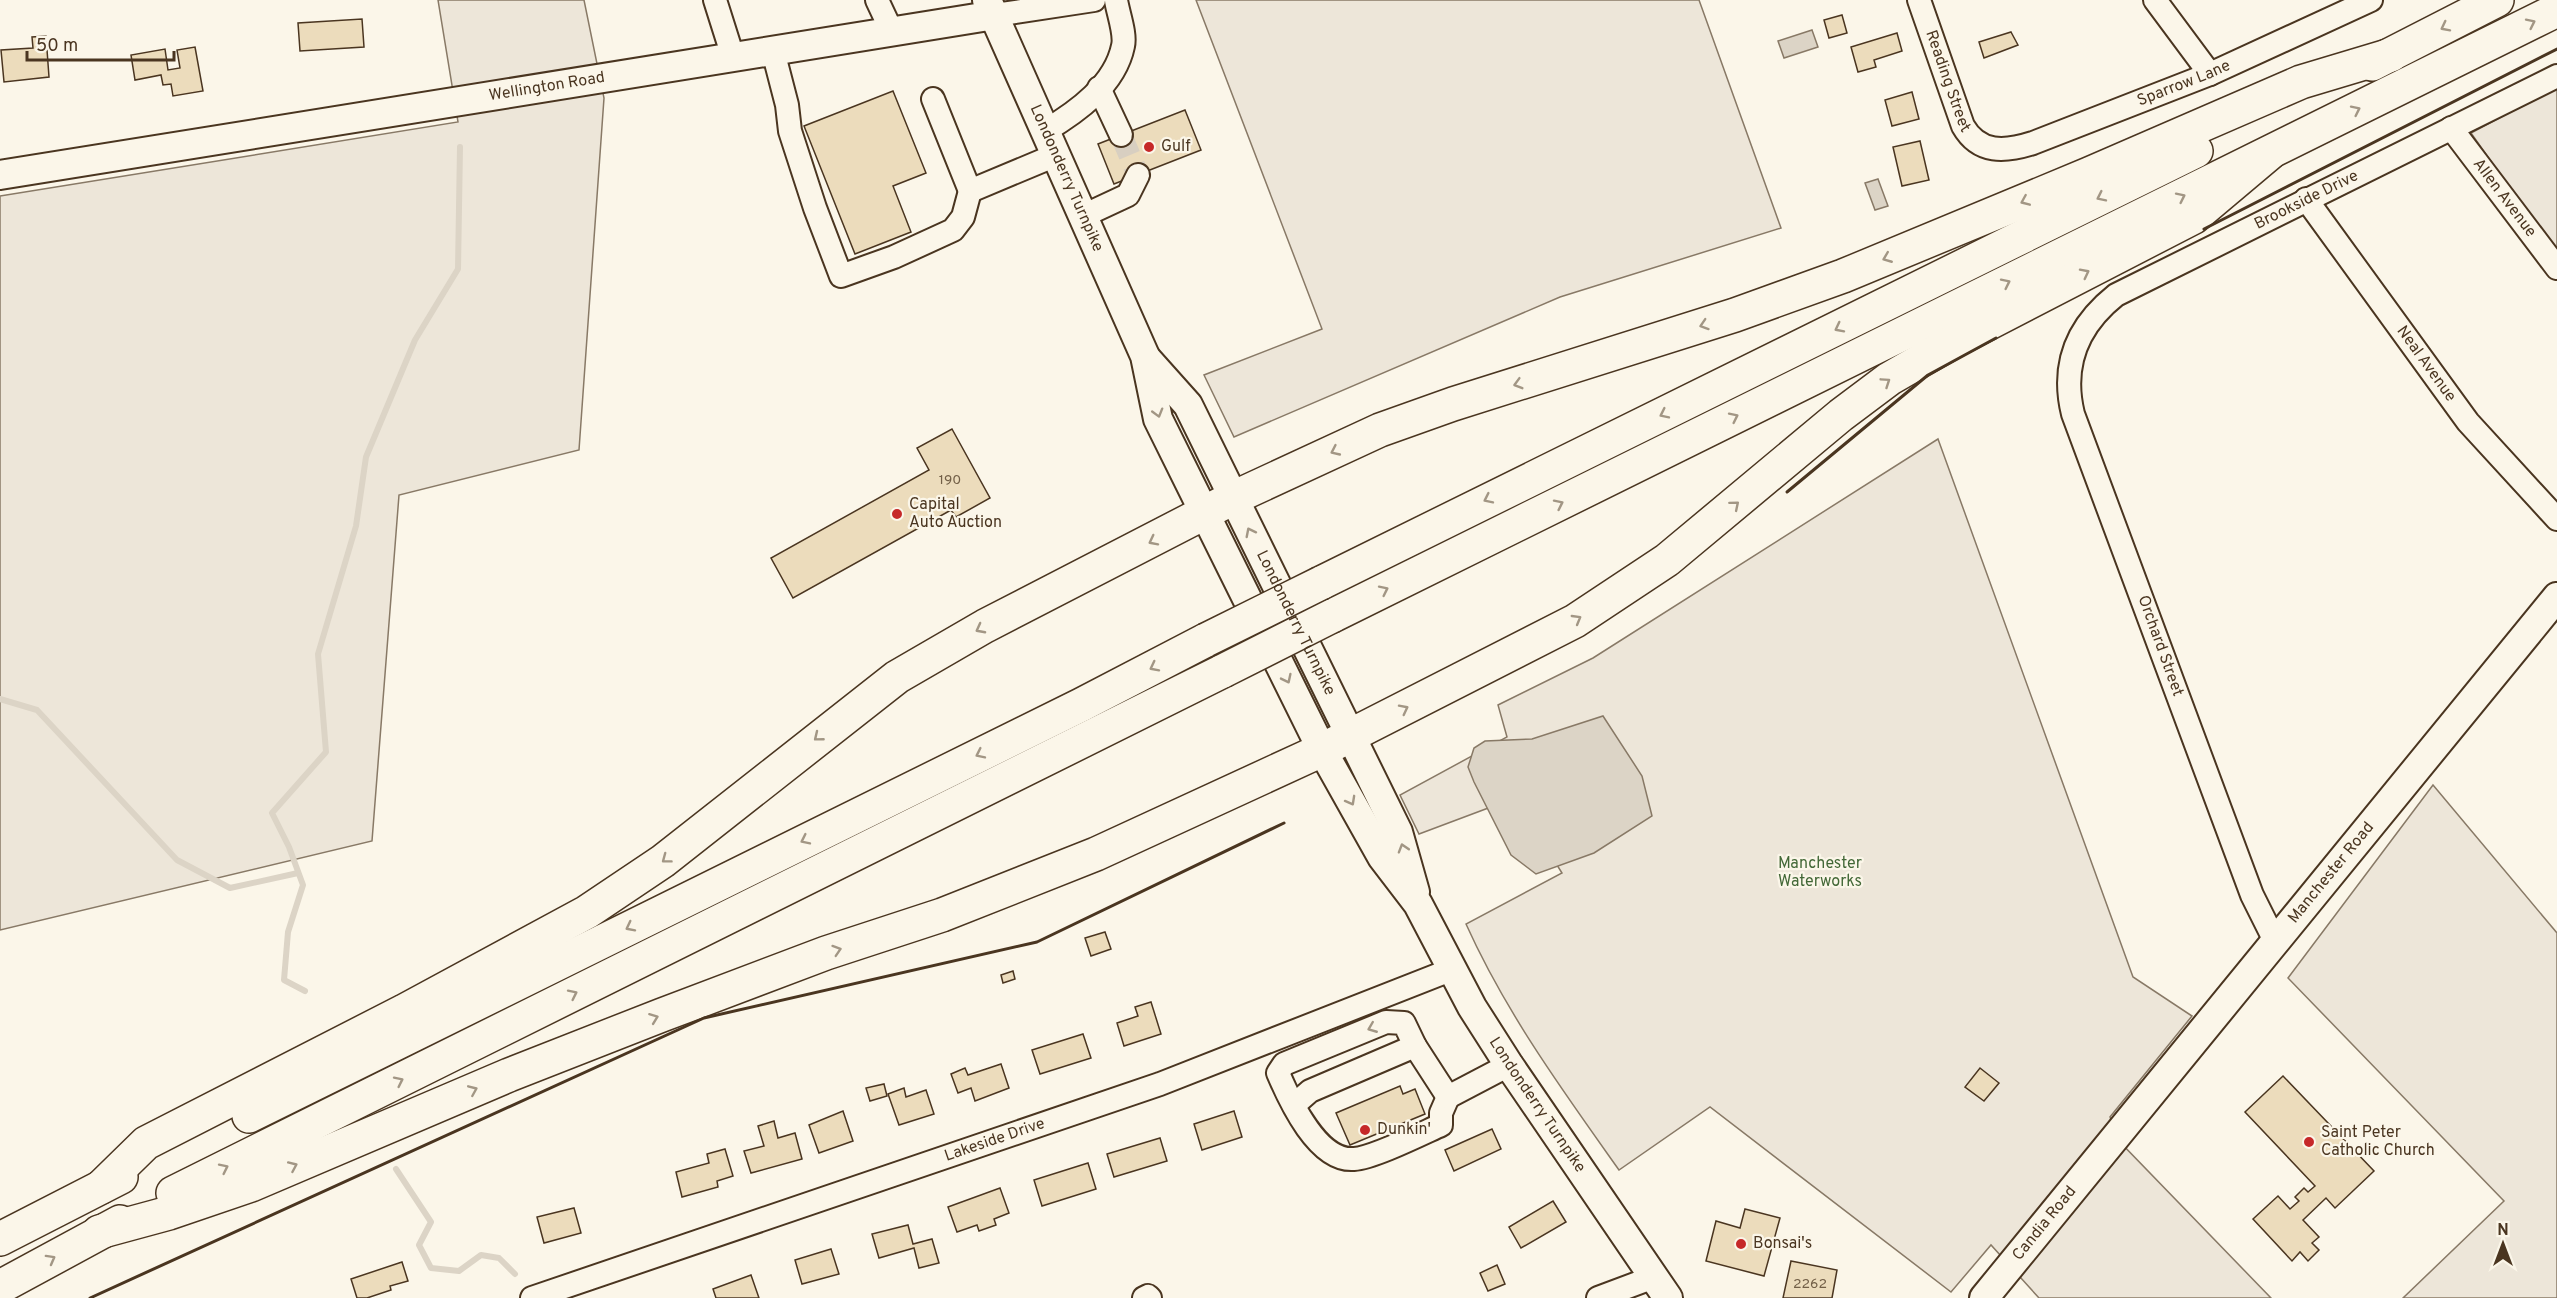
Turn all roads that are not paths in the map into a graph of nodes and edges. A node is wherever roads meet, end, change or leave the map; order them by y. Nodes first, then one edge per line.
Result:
1 (715, 0) edge
2 (877, 0) edge
3 (1095, 0) edge
4 (1116, 0) edge
5 (1919, 0) edge
6 (2155, 0) edge
7 (2497, 0) edge
8 (2364, 1) edge
9 (991, 8) edge
10 (2557, 10) edge
11 (892, 32) junction
12 (773, 51) junction
13 (2391, 55) junction
14 (733, 57) junction
15 (2211, 74) junction
16 (2557, 76) edge
17 (1099, 88) junction
18 (933, 99) dead end
19 (2451, 128) junction
20 (1121, 135) tunnel mouth
21 (1051, 143) junction
22 (1992, 149) joint
23 (2270, 153) junction
24 (0, 175) edge
25 (1138, 175) dead end
26 (970, 191) junction
27 (2306, 200) junction
28 (1083, 216) junction
29 (2557, 268) edge
30 (2074, 347) joint
31 (1145, 356) junction
32 (1233, 498) junction
33 (1206, 514) junction
34 (2557, 519) edge
35 (2557, 597) edge
36 (1352, 735) junction
37 (1322, 750) junction
38 (1418, 904) junction
39 (2275, 941) junction
40 (1453, 969) junction
41 (1415, 1046) junction
42 (1509, 1065) junction
43 (1297, 1102) junction
44 (1444, 1112) junction
45 (2106, 1148) joint
46 (101, 1187) junction
47 (99, 1232) junction
48 (0, 1239) edge
49 (0, 1287) edge
50 (1661, 1287) edge
51 (532, 1298) edge
52 (1144, 1298) edge
53 (1150, 1298) edge
54 (1598, 1298) edge
55 (1984, 1298) edge

1 - 14 street
2 - 11 street
3 - 9 street, Wellington Road
4 - 17 street
5 - 22 street, Reading Street
6 - 15 street
7 -> 13 highway
8 - 15 street, Sparrow Lane
9 - 11 main road, Wellington Road
9 - 21 main road, Londonderry Turnpike
23 -> 10 highway
11 - 12 main road, Wellington Road
12 - 14 main road, Wellington Road
12 - 26 street
13 -> 32 highway
13 -> 46 highway, bridge
14 - 24 main road, Wellington Road
15 - 22 street, Sparrow Lane
16 - 19 street, Brookside Drive
17 - 20 street
17 - 21 street
18 - 26 street
19 - 27 street, Brookside Drive
19 - 29 street, Allen Avenue
21 - 26 street
21 - 28 main road, Londonderry Turnpike
36 -> 23 highway
47 -> 23 highway, bridge
25 - 28 street
27 - 30 street, Brookside Drive
27 - 34 street, Neal Avenue
28 - 31 main road, Londonderry Turnpike
30 - 39 street, Orchard Street
31 - 32 main road, Londonderry Turnpike
31 -> 33 main road, Londonderry Turnpike
32 - 33 highway
36 -> 32 main road, Londonderry Turnpike
33 -> 37 main road, Londonderry Turnpike
33 -> 46 highway
35 - 39 main road, Manchester Road
36 - 37 highway
38 -> 36 main road, Londonderry Turnpike
37 -> 38 main road, Londonderry Turnpike
47 -> 37 highway
38 - 40 main road, Londonderry Turnpike
39 - 45 main road, Manchester Road
40 - 42 main road, Londonderry Turnpike
40 - 51 street, Lakeside Drive
41 - 43 street
41 -> 43 street
41 - 44 street
42 - 44 street
42 - 50 main road, Londonderry Turnpike
43 - 44 street
45 - 55 main road, Candia Road
46 - 48 highway
49 -> 47 highway
50 - 54 street
52 - 53 street

